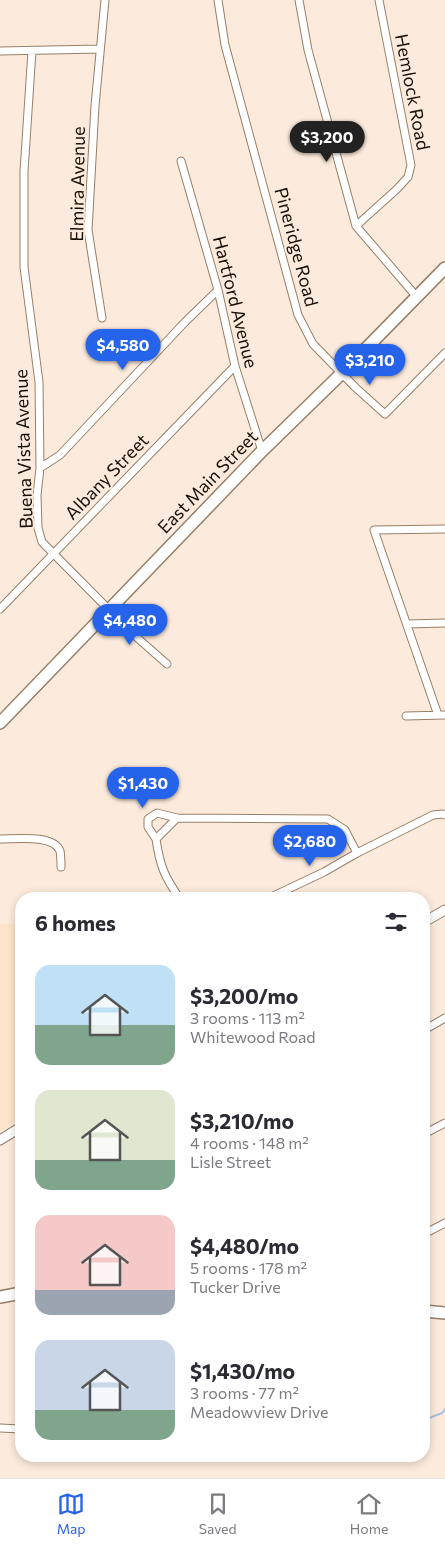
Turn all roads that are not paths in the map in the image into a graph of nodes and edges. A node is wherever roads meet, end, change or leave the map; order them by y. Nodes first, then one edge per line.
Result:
1 (105, 0) edge
2 (218, 0) edge
3 (299, 0) edge
4 (379, 0) edge
5 (100, 49) junction
6 (0, 51) edge
7 (32, 51) junction
8 (181, 161) dead end
9 (356, 226) junction
10 (445, 268) edge
11 (218, 290) junction
12 (416, 296) junction
13 (102, 318) dead end
14 (445, 353) edge
15 (235, 366) junction
16 (341, 374) junction
17 (262, 450) junction
18 (40, 468) junction
19 (445, 529) edge
20 (54, 553) junction
21 (0, 609) edge
22 (110, 610) junction
23 (445, 623) edge
24 (407, 624) junction
25 (167, 664) dead end
26 (441, 715) edge
27 (406, 716) dead end
28 (0, 723) edge
29 (445, 815) edge
30 (177, 818) junction
31 (0, 839) edge
32 (156, 839) junction
33 (357, 853) junction
34 (61, 868) dead end
35 (175, 892) edge
36 (282, 892) edge
37 (445, 910) edge
38 (430, 919) edge
39 (445, 1018) edge
40 (430, 1027) edge
41 (445, 1123) edge
42 (15, 1131) edge
43 (430, 1131) edge
44 (0, 1140) edge
45 (445, 1223) edge
46 (430, 1231) edge
47 (15, 1294) edge
48 (0, 1297) edge
49 (430, 1312) edge
50 (445, 1313) edge
51 (0, 1428) edge
52 (15, 1429) edge

1 - 5 street, Elmira Avenue
2 - 16 street, Pineridge Road
3 - 9 street
4 - 9 street, Hemlock Road
5 - 7 street
5 - 13 street, Elmira Avenue
6 - 7 street
7 - 18 street, Buena Vista Avenue
8 - 11 street, Hartford Avenue
9 - 12 street
10 - 12 main road, East Main Street
11 - 15 street, Hartford Avenue
11 - 18 street
12 - 16 main road, East Main Street
14 - 16 street, Pineridge Road
15 - 17 street, Hartford Avenue
15 - 20 street, Albany Street
16 - 17 main road, East Main Street
17 - 22 main road, East Main Street
18 - 20 street, Buena Vista Avenue
19 - 24 street
20 - 21 street, Albany Street
20 - 22 street, Buena Vista Avenue
22 - 25 street, Buena Vista Avenue
22 - 28 main road, East Main Street
23 - 24 street
24 - 26 street
26 - 27 street
29 - 33 street
30 - 32 street
30 - 32 street
30 - 33 street
31 - 34 street
32 - 35 street
33 - 36 street
37 - 38 street
39 - 40 street
41 - 43 street
42 - 44 street
45 - 46 street
47 - 48 main road
49 - 50 main road
51 - 52 street

